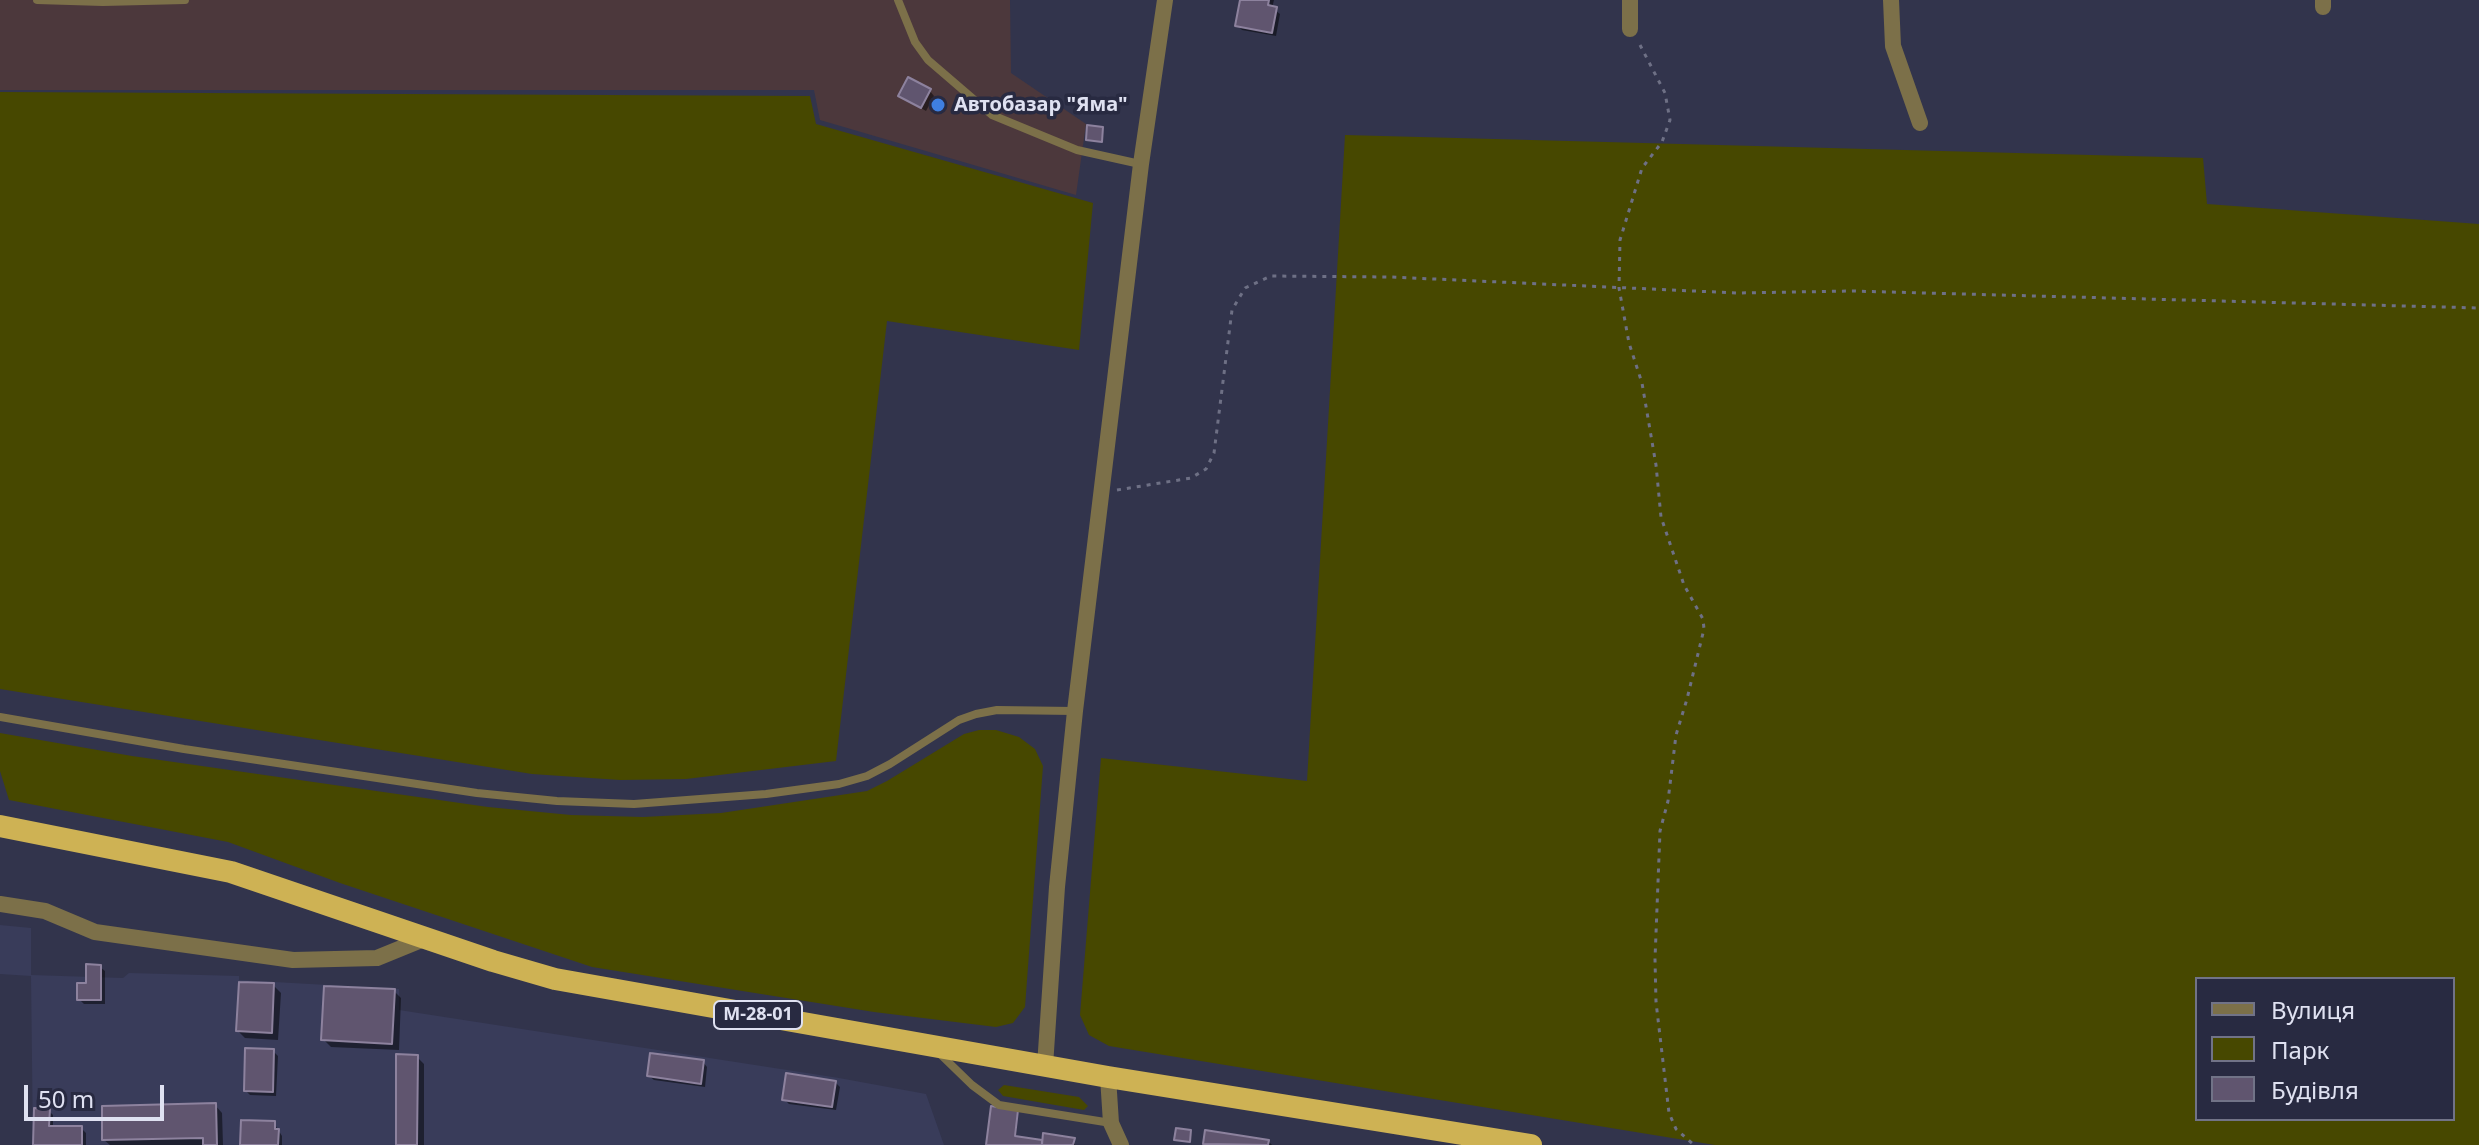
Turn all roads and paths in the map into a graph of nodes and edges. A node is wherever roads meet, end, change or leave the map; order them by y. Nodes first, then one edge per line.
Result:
1 (37, 0) edge
2 (185, 0) edge
3 (1165, 0) edge
4 (1630, 0) edge
5 (1891, 0) edge
6 (896, 1) edge
7 (1630, 29) joint
8 (1920, 123) dead end
9 (1141, 164) junction
10 (1619, 288) junction
11 (2479, 308) edge
12 (1101, 493) junction
13 (1075, 711) junction
14 (0, 717) edge
15 (0, 826) edge
16 (0, 904) edge
17 (426, 938) junction
18 (933, 1046) junction
19 (1045, 1066) junction
20 (1108, 1077) junction
21 (1111, 1123) junction
22 (1121, 1145) edge
23 (1531, 1145) edge
24 (1694, 1145) edge

1 - 2 lane
3 - 9 street
4 - 7 street
5 - 8 street
6 - 9 lane
7 - 10 path
9 - 12 street
10 - 11 path
10 - 12 path
10 - 24 path
12 - 13 street
13 - 14 lane
13 - 19 street
15 - 17 highway, М-28-01
16 - 17 street
17 - 18 highway, М-28-01
18 - 19 highway, М-28-01
18 - 21 lane
19 - 20 highway, М-28-01
20 - 21 street
20 - 23 highway, М-28-01
21 - 22 street

